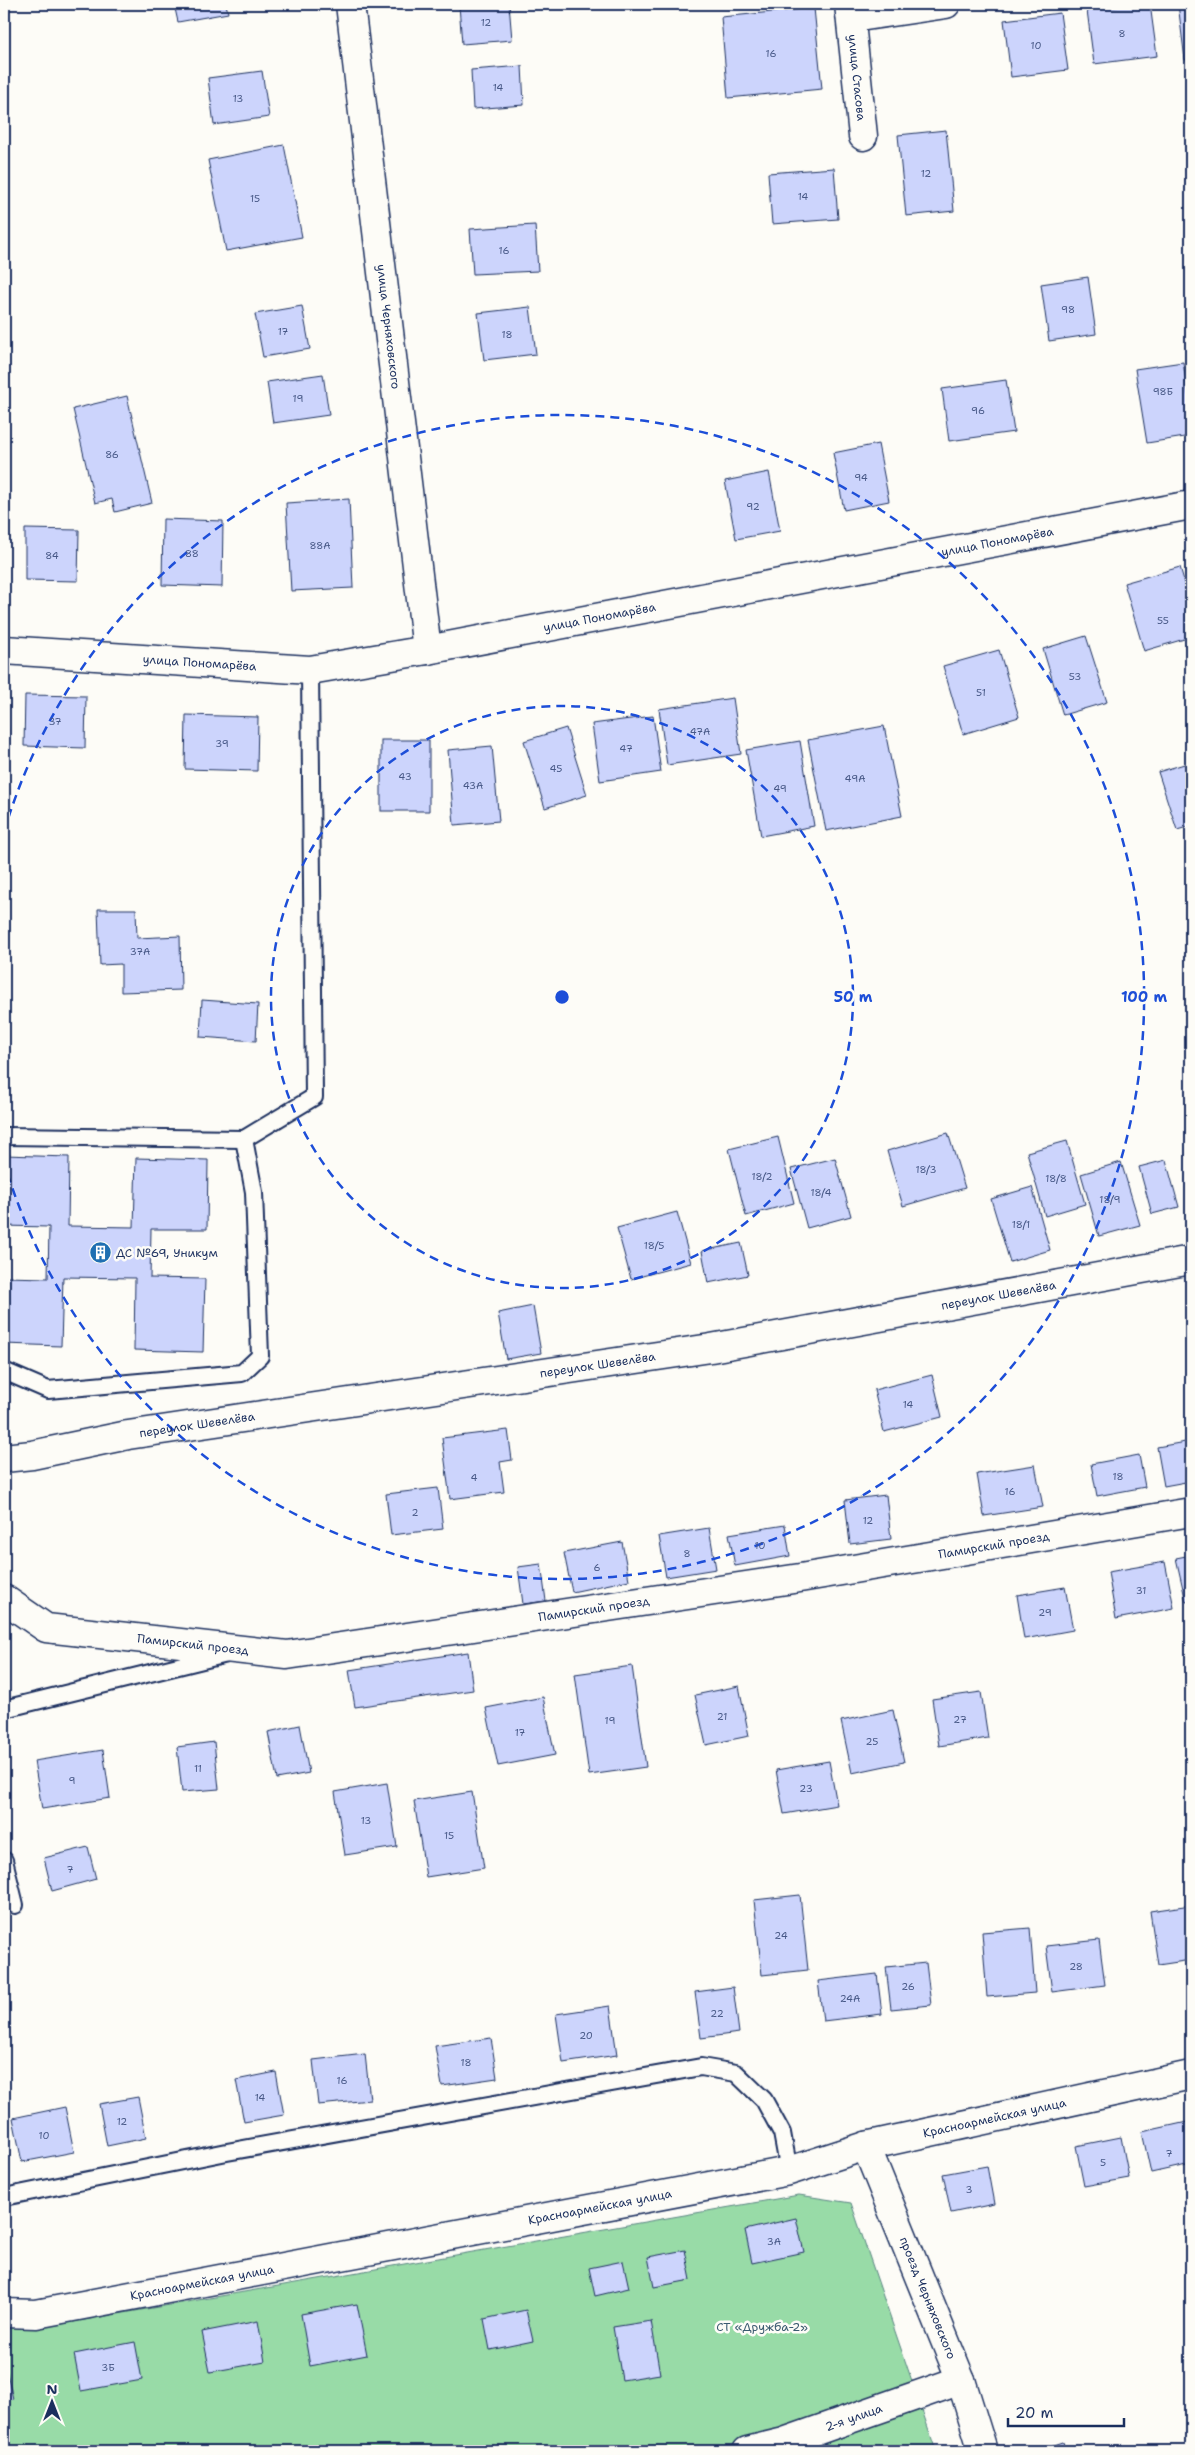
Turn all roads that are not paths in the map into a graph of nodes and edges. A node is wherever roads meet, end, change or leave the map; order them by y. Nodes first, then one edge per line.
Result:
1 (350, 4) edge
2 (946, 4) edge
3 (850, 11) edge
4 (863, 136) dead end
5 (1191, 505) edge
6 (4, 650) edge
7 (427, 650) junction
8 (310, 670) junction
9 (4, 1136) edge
10 (244, 1139) junction
11 (1191, 1260) edge
12 (4, 1371) edge
13 (4, 1458) edge
14 (1191, 1512) edge
15 (4, 1599) edge
16 (244, 1650) junction
17 (4, 1709) edge
18 (4, 1860) edge
19 (15, 1905) dead end
20 (1191, 2075) edge
21 (866, 2146) junction
22 (788, 2171) junction
23 (4, 2197) edge
24 (4, 2313) edge
25 (961, 2380) junction
26 (747, 2451) edge
27 (983, 2451) edge

1 - 7 street, улица Черняховского
2 - 3 street, улица Стасова
3 - 4 street, улица Стасова
5 - 7 street, улица Пономарёва
6 - 8 street, улица Пономарёва
7 - 8 street, улица Пономарёва
8 - 10 lane
9 - 10 lane
10 - 12 lane
11 - 13 street, переулок Шевелёва
14 - 16 street, Памирский проезд
15 - 16 street, Памирский проезд
16 - 17 lane
18 - 19 lane
20 - 21 street, Красноармейская улица
21 - 22 street, Красноармейская улица
21 - 25 street, проезд Черняховского
22 - 23 lane
22 - 24 street, Красноармейская улица
25 - 26 street, 2-я улица
25 - 27 street, проезд Черняховского

